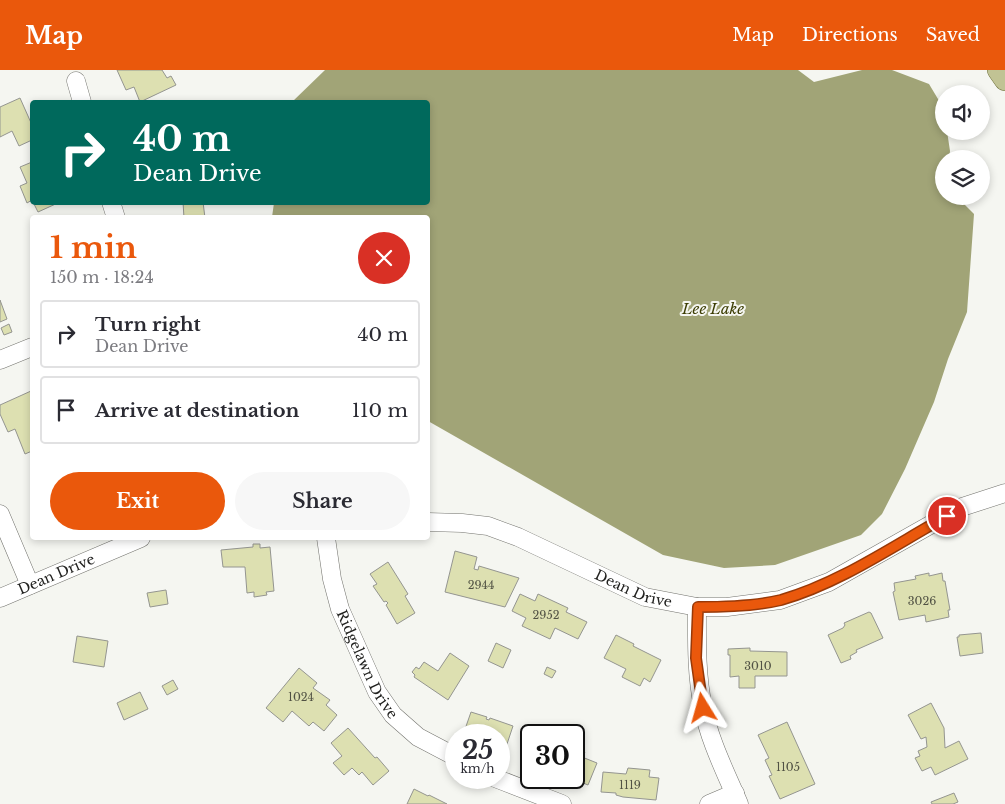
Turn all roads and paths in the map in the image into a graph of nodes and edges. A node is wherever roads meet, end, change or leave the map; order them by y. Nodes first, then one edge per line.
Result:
1 (998, 70) edge
2 (1005, 80) edge
3 (76, 81) dead end
4 (81, 100) edge
5 (30, 348) edge
6 (0, 360) edge
7 (1005, 493) edge
8 (0, 514) edge
9 (430, 522) edge
10 (136, 540) edge
11 (326, 540) edge
12 (30, 585) junction
13 (0, 598) edge
14 (698, 607) junction
15 (445, 751) edge
16 (510, 784) edge
17 (737, 799) edge
18 (562, 804) edge
19 (709, 804) edge

1 - 2 main road
3 - 4 street
5 - 6 street
7 - 14 street, Dean Drive
8 - 12 street
9 - 14 street, Dean Drive
10 - 12 street, Dean Drive
11 - 15 street, Ridgelawn Drive
12 - 13 street, Dean Drive
14 - 17 street
16 - 18 street
17 - 19 street

